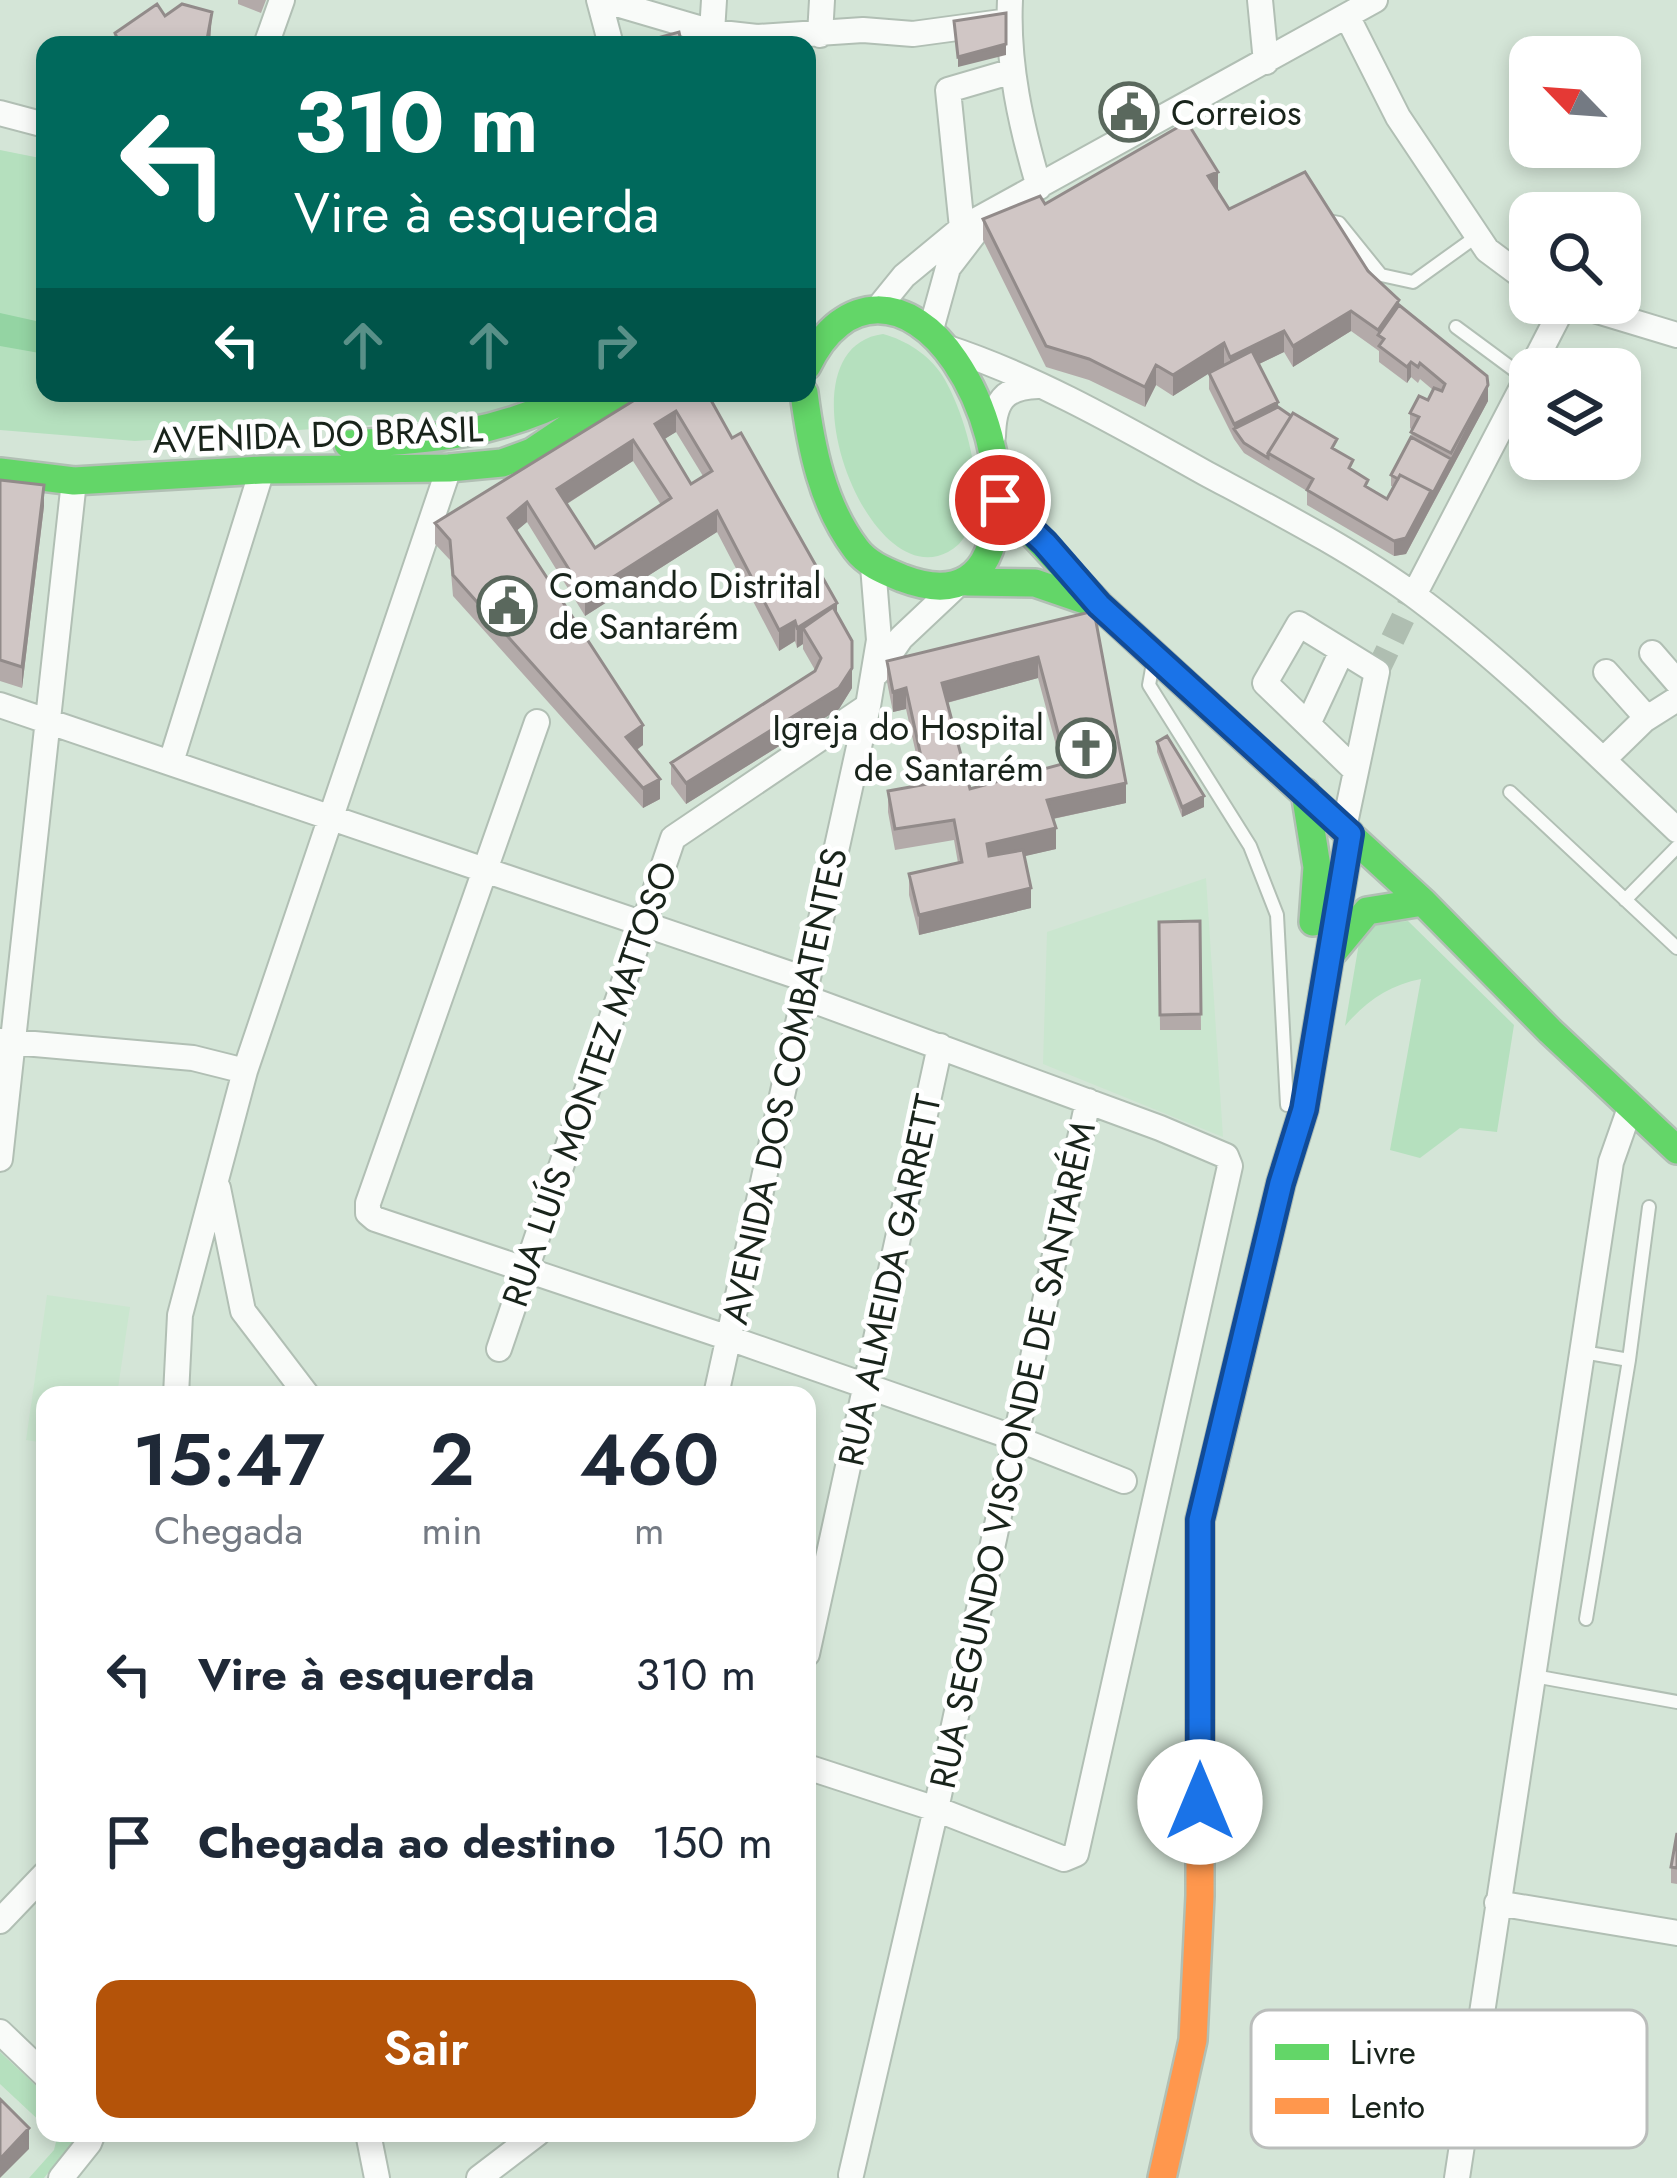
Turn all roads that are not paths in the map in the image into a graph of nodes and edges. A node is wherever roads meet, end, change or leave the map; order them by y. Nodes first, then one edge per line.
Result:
1 (282, 0) edge
2 (601, 0) edge
3 (713, 0) edge
4 (822, 0) edge
5 (1260, 0) edge
6 (1376, 0) edge
7 (1009, 10) edge
8 (1348, 18) junction
9 (712, 32) junction
10 (820, 34) junction
11 (269, 36) edge
12 (609, 36) edge
13 (742, 36) edge
14 (788, 36) edge
15 (1266, 62) junction
16 (1013, 70) junction
17 (0, 113) edge
18 (36, 122) edge
19 (1039, 187) junction
20 (991, 214) junction
21 (1322, 220) edge
22 (962, 229) junction
23 (1478, 235) junction
24 (1509, 266) edge
25 (878, 308) junction
26 (1641, 324) edge
27 (1456, 327) dead end
28 (1677, 334) edge
29 (937, 340) junction
30 (816, 344) edge
31 (1509, 360) edge
32 (1038, 386) junction
33 (563, 402) edge
34 (607, 402) edge
35 (805, 402) edge
36 (1509, 412) edge
37 (0, 449) edge
38 (993, 456) junction
39 (448, 468) junction
40 (262, 470) junction
41 (0, 472) edge
42 (74, 481) junction
43 (1000, 500) junction
44 (873, 566) junction
45 (961, 585) junction
46 (1414, 595) junction
47 (1099, 605) junction
48 (1342, 651) junction
49 (1652, 653) dead end
50 (1154, 656) junction
51 (1606, 672) dead end
52 (872, 680) junction
53 (1677, 682) edge
54 (0, 705) edge
55 (868, 706) junction
56 (1666, 713) edge
57 (47, 722) junction
58 (537, 722) dead end
59 (1308, 724) junction
60 (1604, 759) junction
61 (171, 762) junction
62 (1355, 770) junction
63 (1305, 792) junction
64 (1510, 792) dead end
65 (332, 816) junction
66 (1677, 830) edge
67 (1347, 831) junction
68 (1677, 847) edge
69 (484, 868) junction
70 (1625, 900) junction
71 (1423, 902) junction
72 (643, 922) junction
73 (1677, 948) edge
74 (1331, 956) junction
75 (803, 988) junction
76 (6, 1042) edge
77 (940, 1046) junction
78 (245, 1071) junction
79 (1088, 1101) junction
80 (1287, 1105) junction
81 (1630, 1108) junction
82 (1677, 1150) edge
83 (0, 1159) edge
84 (216, 1174) junction
85 (1281, 1183) junction
86 (1649, 1207) dead end
87 (525, 1269) junction
88 (729, 1338) junction
89 (499, 1349) dead end
90 (1582, 1352) junction
91 (1629, 1360) junction
92 (176, 1386) edge
93 (300, 1386) edge
94 (718, 1386) edge
95 (867, 1387) junction
96 (1015, 1438) junction
97 (1124, 1481) dead end
98 (816, 1614) edge
99 (1586, 1619) dead end
100 (1533, 1676) junction
101 (1677, 1702) edge
102 (816, 1770) edge
103 (936, 1809) junction
104 (36, 1883) edge
105 (1497, 1904) junction
106 (0, 1921) edge
107 (1677, 1933) edge
108 (1482, 2010) edge
109 (0, 2032) edge
110 (36, 2066) edge
111 (89, 2142) edge
112 (370, 2142) edge
113 (526, 2142) edge
114 (1461, 2148) edge
115 (851, 2175) dead end
116 (61, 2178) edge
117 (377, 2178) edge
118 (479, 2178) edge
119 (1162, 2178) edge
120 (1457, 2178) edge

1 - 11 street
2 - 9 street
2 - 12 street
3 - 9 street
4 - 10 street
5 - 15 street
6 - 8 street
7 - 10 street
7 - 16 street
8 - 15 street
8 - 23 street
9 - 13 street
10 - 14 street
15 - 19 street
16 - 19 street
16 - 22 street
17 - 18 street
19 - 20 street
20 - 22 street
20 - 29 street
21 - 23 lane
22 - 25 street
23 - 24 street
25 - 29 main road
25 - 30 main road
26 - 28 street
27 - 31 lane
29 - 32 street
29 - 38 main road
32 - 38 street
32 - 46 street
33 - 37 main road, AVENIDA DO BRASIL
34 - 39 main road, AVENIDA DO BRASIL
35 - 44 main road
36 - 46 street
38 - 43 main road
39 - 40 main road, AVENIDA DO BRASIL
39 - 65 street
40 - 42 main road, AVENIDA DO BRASIL
40 - 61 street
41 - 42 main road, AVENIDA DO BRASIL
42 - 57 street
43 - 45 main road
43 - 47 main road
44 - 45 main road
44 - 52 street, AVENIDA DOS COMBATENTES
45 - 47 main road
45 - 52 street
46 - 60 street
47 - 50 main road
48 - 59 street
48 - 59 street
48 - 62 street
49 - 53 street
50 - 63 main road
50 - 80 lane
51 - 56 street
52 - 55 street, AVENIDA DOS COMBATENTES
54 - 57 street
55 - 72 street, RUA LUÍS MONTEZ MATTOSO
55 - 75 street, AVENIDA DOS COMBATENTES
56 - 60 street
57 - 61 street
57 - 76 street
58 - 69 street
59 - 62 street
60 - 66 street
61 - 65 street
62 - 67 street
63 - 67 main road
63 - 80 main road
64 - 70 lane
65 - 69 street
65 - 78 street
67 - 71 main road
67 - 74 main road
68 - 70 lane
69 - 72 street
69 - 87 street
70 - 73 lane
71 - 74 main road
71 - 81 main road
72 - 75 street
72 - 87 street, RUA LUÍS MONTEZ MATTOSO
74 - 85 main road
75 - 77 street
75 - 88 street, AVENIDA DOS COMBATENTES
76 - 78 street
76 - 83 street
77 - 79 street
77 - 95 street, RUA ALMEIDA GARRETT
78 - 84 street
79 - 96 street, RUA SEGUNDO VISCONDE DE SANTARÉM
79 - 103 street
80 - 85 main road
81 - 82 main road
81 - 90 street
84 - 92 street
84 - 93 street
85 - 119 main road
86 - 91 lane
87 - 88 street
87 - 89 street, RUA LUÍS MONTEZ MATTOSO
88 - 94 street, AVENIDA DOS COMBATENTES
88 - 95 street
90 - 91 lane
90 - 100 street
91 - 99 lane
95 - 96 street
95 - 98 street, RUA ALMEIDA GARRETT
96 - 97 street
96 - 103 street, RUA SEGUNDO VISCONDE DE SANTARÉM
100 - 101 lane
100 - 105 street
102 - 103 street
103 - 115 street, RUA SEGUNDO VISCONDE DE SANTARÉM
104 - 106 street
105 - 107 street
105 - 108 street
109 - 110 street
111 - 116 street
112 - 117 street
113 - 118 street
114 - 120 street

